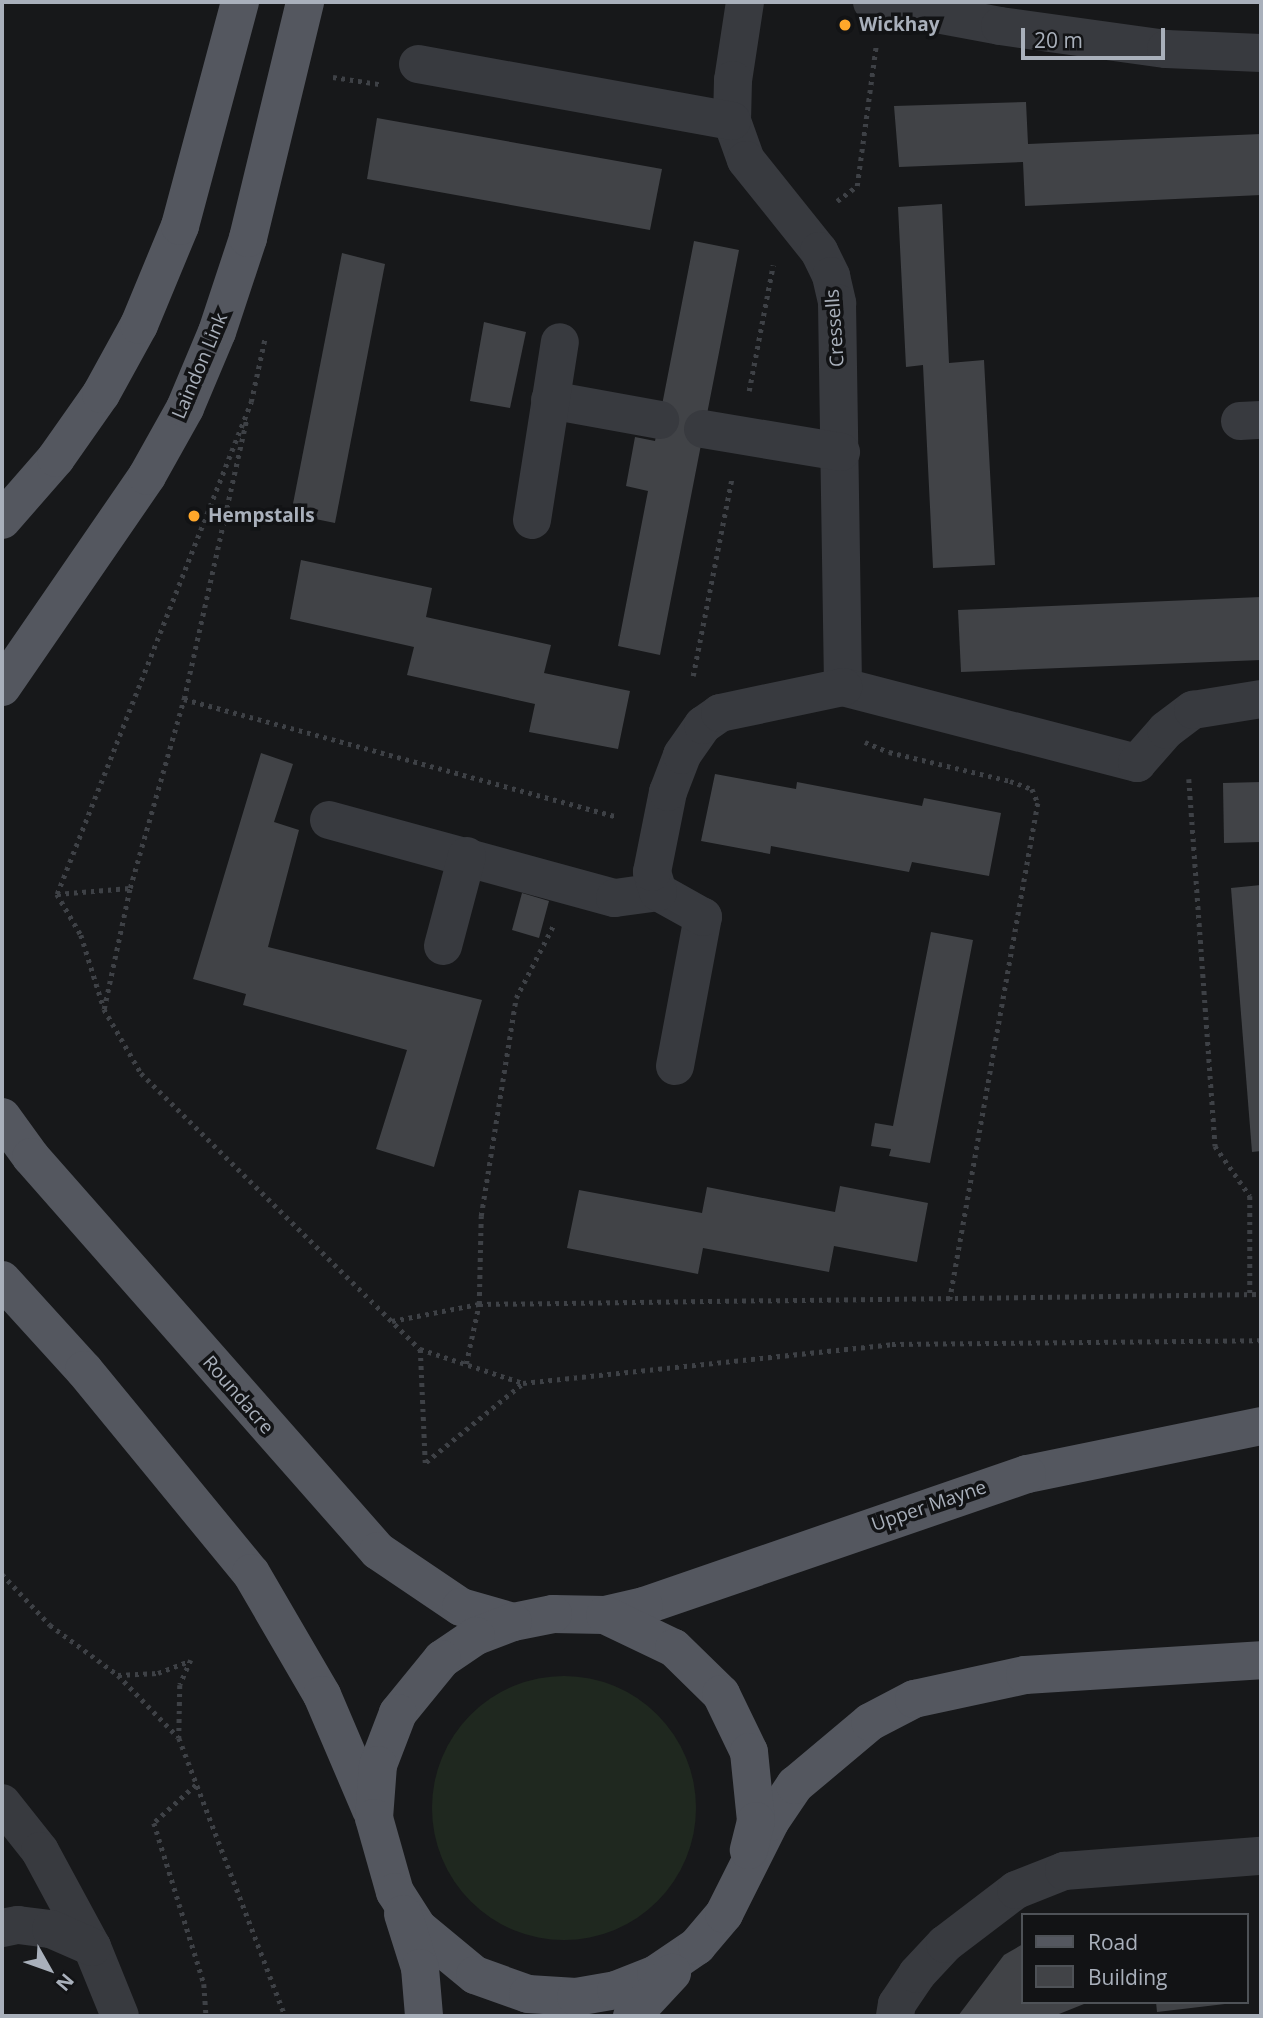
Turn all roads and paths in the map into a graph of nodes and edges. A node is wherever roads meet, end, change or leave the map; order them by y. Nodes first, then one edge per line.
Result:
1 (240, 2) edge
2 (305, 2) edge
3 (746, 2) edge
4 (1003, 14) edge
5 (875, 20) edge
6 (1261, 53) edge
7 (325, 75) dead end
8 (405, 75) joint
9 (732, 121) junction
10 (798, 228) junction
11 (266, 334) dead end
12 (560, 342) dead end
13 (550, 400) junction
14 (251, 402) junction
15 (660, 420) dead end
16 (704, 429) dead end
17 (741, 434) junction
18 (841, 452) junction
19 (2, 520) edge
20 (532, 520) dead end
21 (2, 687) edge
22 (843, 687) junction
23 (690, 690) dead end
24 (184, 699) junction
25 (1261, 699) edge
26 (853, 737) dead end
27 (1189, 779) dead end
28 (622, 818) dead end
29 (329, 820) dead end
30 (467, 856) junction
31 (130, 888) junction
32 (658, 892) junction
33 (602, 893) junction
34 (57, 894) junction
35 (443, 946) dead end
36 (104, 1009) junction
37 (674, 1066) dead end
38 (2, 1117) edge
39 (2, 1280) edge
40 (1250, 1294) junction
41 (1261, 1294) edge
42 (950, 1299) junction
43 (480, 1304) junction
44 (392, 1321) junction
45 (1261, 1340) edge
46 (420, 1349) junction
47 (466, 1364) junction
48 (523, 1383) junction
49 (1261, 1426) edge
50 (2, 1574) edge
51 (605, 1615) junction
52 (513, 1622) junction
53 (1261, 1660) edge
54 (118, 1675) junction
55 (179, 1738) junction
56 (197, 1784) junction
57 (2, 1802) edge
58 (374, 1818) junction
59 (1261, 1856) edge
60 (743, 1877) junction
61 (395, 1892) junction
62 (2, 1928) edge
63 (697, 1946) junction
64 (92, 1947) junction
65 (120, 2016) edge
66 (206, 2016) edge
67 (285, 2016) edge
68 (424, 2016) edge
69 (632, 2016) edge
70 (895, 2016) edge

1 - 19 main road
2 - 21 main road, Laindon Link
3 - 9 street, Cressells
4 - 5 street
4 - 6 street
5 - 10 path
7 - 8 path
8 - 9 street
9 - 10 street, Cressells
10 - 17 path
10 - 18 street, Cressells
11 - 14 path
12 - 13 street
13 - 15 street
13 - 20 street
14 - 24 path
14 - 34 path
16 - 17 street
17 - 18 street
17 - 23 path
18 - 22 street, Cressells
22 - 25 street
22 - 32 street
24 - 28 path
24 - 31 path
26 - 42 path
27 - 40 path
29 - 30 street
30 - 33 street
30 - 35 street
31 - 34 path
31 - 36 path
32 - 33 street
32 - 37 street
33 - 43 path
34 - 36 path
36 - 44 path
38 - 52 main road, Roundacre
39 - 58 main road
40 - 41 path
40 - 42 path
42 - 43 path
43 - 44 path
43 - 47 path
44 - 46 path
45 - 48 path
46 - 47 path
46 - 48 path
47 - 48 path
49 - 51 main road, Upper Mayne
50 - 54 path
51 - 52 main road, Upper Mayne
51 - 60 main road, Upper Mayne
52 - 58 main road, Upper Mayne
53 - 60 main road, Upper Mayne
54 - 55 path
54 - 55 path
55 - 56 path
56 - 66 path
56 - 67 path
57 - 64 street
58 - 61 main road, Upper Mayne
59 - 70 street
60 - 63 main road, Upper Mayne
61 - 63 main road, Upper Mayne
61 - 68 main road
62 - 64 street
63 - 69 main road
64 - 65 street

